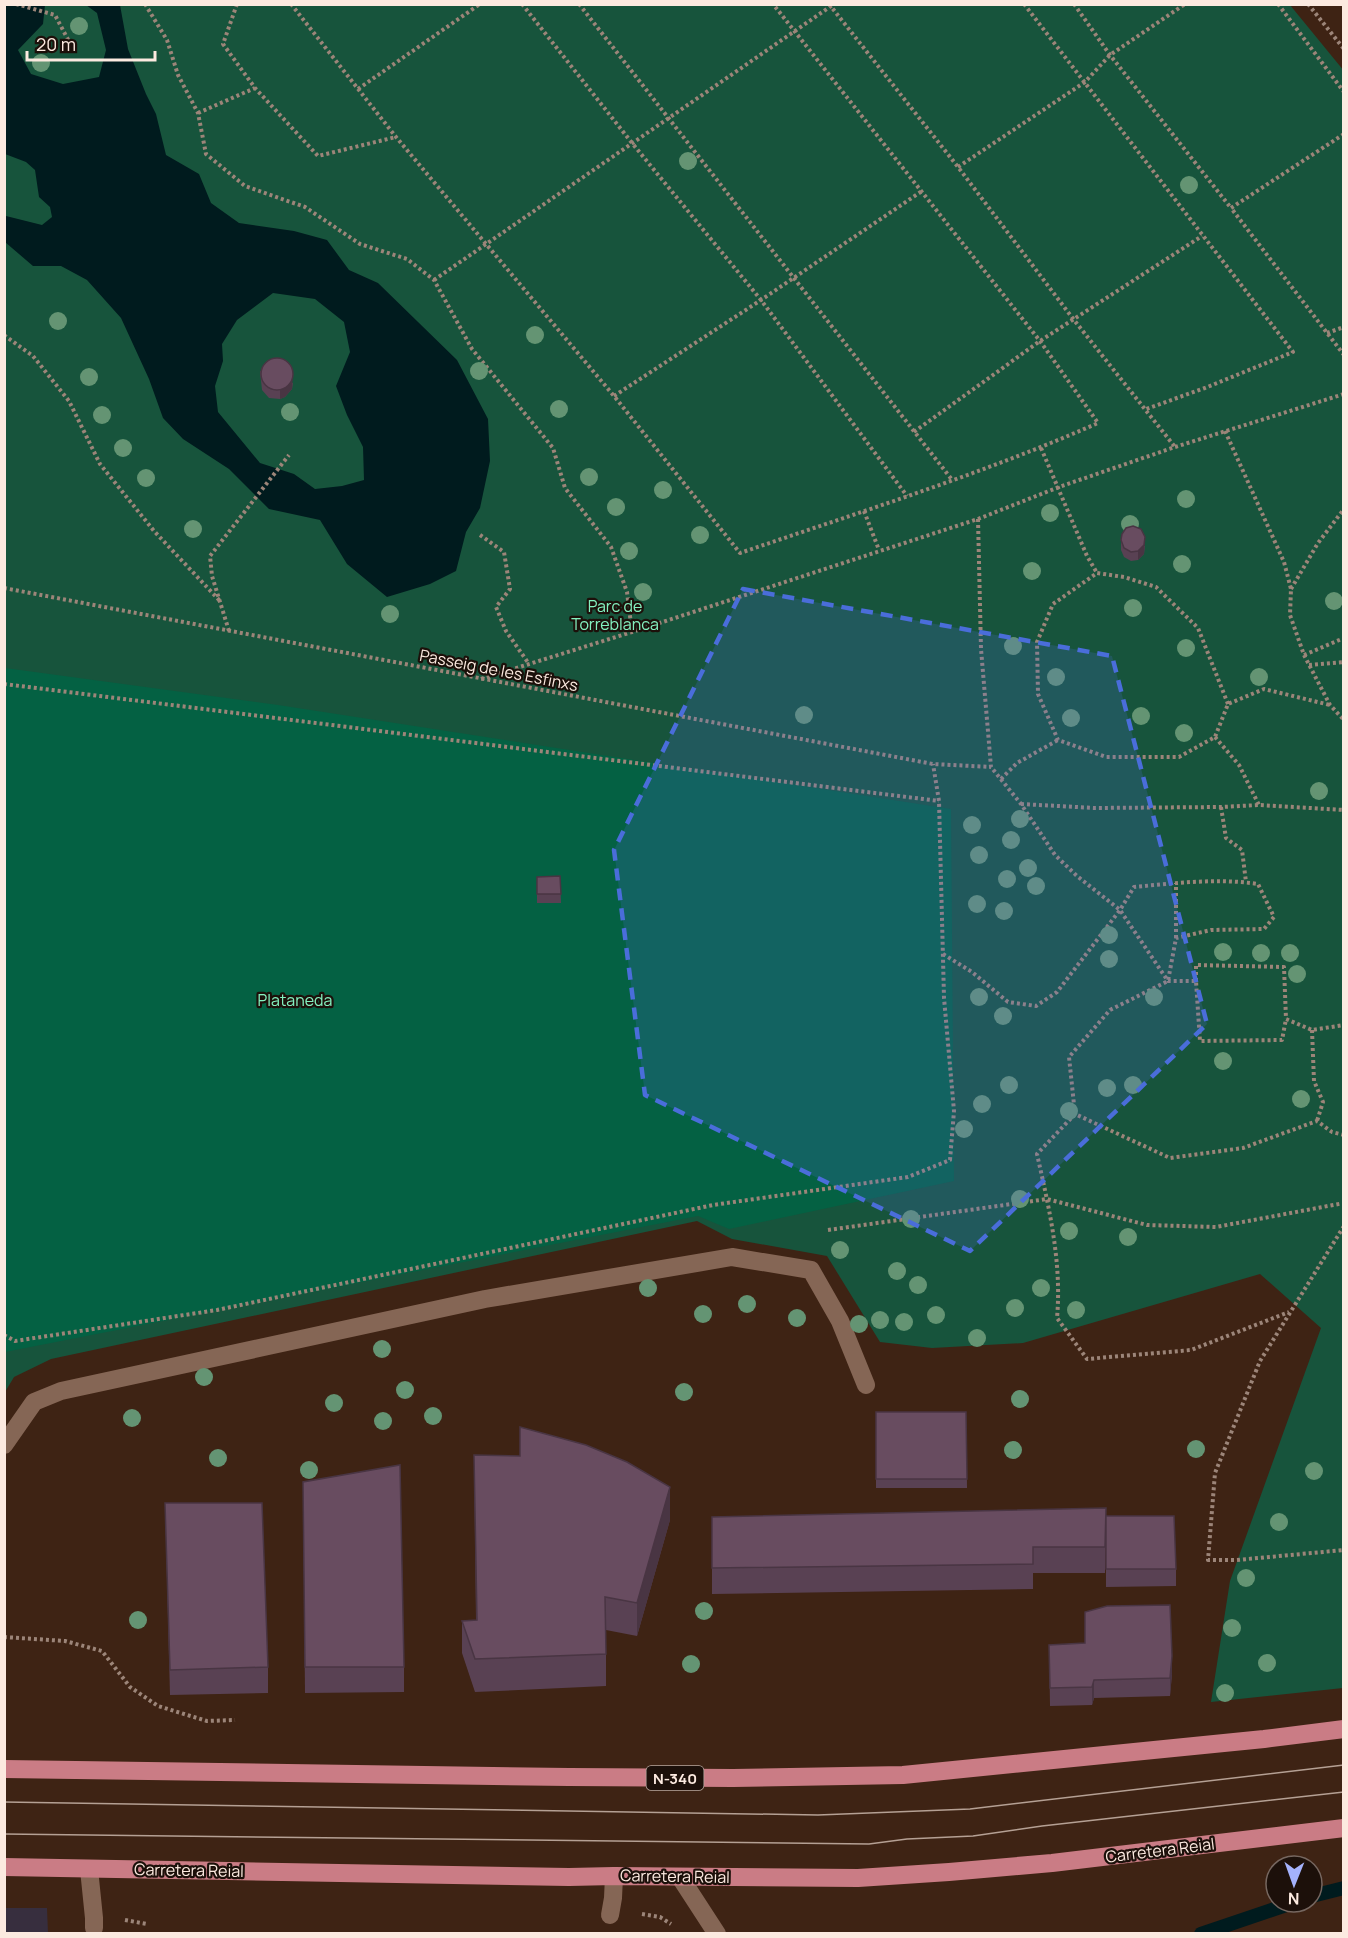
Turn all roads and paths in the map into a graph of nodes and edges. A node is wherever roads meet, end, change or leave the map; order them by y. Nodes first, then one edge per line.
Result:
1 (16, 4) edge
2 (145, 4) edge
3 (237, 4) edge
4 (291, 4) edge
5 (480, 4) edge
6 (522, 4) edge
7 (579, 4) edge
8 (773, 4) edge
9 (1024, 4) edge
10 (1074, 4) edge
11 (1185, 4) edge
12 (1278, 4) edge
13 (1308, 4) edge
14 (832, 5) edge
15 (794, 31) junction
16 (73, 49) dead end
17 (1344, 49) edge
18 (1110, 55) junction
19 (1085, 82) junction
20 (255, 88) junction
21 (358, 89) junction
22 (1344, 92) edge
23 (198, 113) junction
24 (669, 118) junction
25 (1344, 134) edge
26 (396, 137) junction
27 (632, 143) junction
28 (958, 167) junction
29 (922, 191) junction
30 (1231, 208) junction
31 (1202, 236) junction
32 (485, 244) junction
33 (793, 278) junction
34 (435, 280) junction
35 (760, 300) junction
36 (1074, 320) junction
37 (1344, 327) edge
38 (1327, 333) junction
39 (4, 335) edge
40 (1040, 341) junction
41 (1344, 355) edge
42 (1344, 394) edge
43 (614, 396) junction
44 (1146, 409) junction
45 (1225, 431) junction
46 (915, 432) junction
47 (1175, 447) junction
48 (1041, 448) junction
49 (289, 455) dead end
50 (953, 481) junction
51 (1059, 487) junction
52 (908, 496) junction
53 (1344, 509) edge
54 (864, 511) junction
55 (978, 519) junction
56 (480, 535) dead end
57 (879, 550) junction
58 (1097, 573) junction
59 (4, 588) edge
60 (1291, 590) junction
61 (220, 601) junction
62 (229, 631) junction
63 (632, 632) junction
64 (1344, 638) edge
65 (1304, 655) junction
66 (1344, 662) edge
67 (529, 664) junction
68 (1309, 665) junction
69 (480, 679) junction
70 (4, 684) edge
71 (1228, 704) junction
72 (1330, 705) junction
73 (1344, 720) edge
74 (1215, 737) junction
75 (1058, 740) junction
76 (933, 764) junction
77 (991, 768) junction
78 (1001, 779) junction
79 (939, 801) junction
80 (1022, 804) junction
81 (1259, 805) junction
82 (1221, 807) junction
83 (1344, 810) edge
84 (1246, 882) junction
85 (1176, 883) junction
86 (1120, 910) junction
87 (1176, 938) junction
88 (943, 954) junction
89 (1168, 981) junction
90 (1196, 981) junction
91 (1286, 1019) junction
92 (1344, 1025) edge
93 (1312, 1030) junction
94 (1075, 1113) junction
95 (1317, 1121) junction
96 (1344, 1135) edge
97 (1047, 1199) junction
98 (1344, 1203) edge
99 (1344, 1226) edge
100 (828, 1230) dead end
101 (1290, 1312) junction
102 (4, 1335) edge
103 (866, 1386) dead end
104 (4, 1445) edge
105 (1344, 1550) edge
106 (4, 1637) edge
107 (236, 1720) dead end
108 (1344, 1729) edge
109 (4, 1769) edge
110 (1344, 1828) edge
111 (4, 1867) edge
112 (90, 1869) junction
113 (614, 1876) junction
114 (680, 1877) junction
115 (610, 1915) joint
116 (673, 1926) dead end
117 (94, 1928) dead end
118 (717, 1934) edge

1 - 16 path
2 - 23 path
3 - 20 path
4 - 21 path
5 - 21 path
6 - 27 path
7 - 24 path
8 - 15 path
9 - 19 path
10 - 18 path
11 - 18 path
12 - 22 path
13 - 17 path
14 - 15 path
14 - 28 path
15 - 24 path
15 - 29 path
18 - 19 path
18 - 30 path
19 - 28 path
19 - 31 path
20 - 23 path
20 - 26 path
21 - 26 path
23 - 34 path
24 - 27 path
24 - 33 path
25 - 30 path
26 - 32 path
27 - 32 path
27 - 35 path
28 - 36 path
29 - 33 path
29 - 40 path
30 - 38 path
31 - 36 path
31 - 44 path
32 - 34 path
32 - 43 path
33 - 35 path
33 - 46 path
34 - 63 path
35 - 43 path
35 - 52 path
36 - 40 path
36 - 44 path
37 - 38 path
38 - 41 path
39 - 61 path
40 - 46 path
40 - 48 path
42 - 45 path
43 - 54 path
44 - 47 path
45 - 47 path
45 - 60 path
46 - 50 path
47 - 51 path
48 - 50 path
48 - 51 path
49 - 61 path
50 - 52 path
51 - 55 path
51 - 58 path
52 - 54 path
53 - 60 path
54 - 57 path
55 - 57 path
55 - 77 path
56 - 67 path
57 - 63 path
58 - 71 path
58 - 75 path
59 - 62 path, Passeig de les Esfinxs
60 - 65 path
61 - 62 path
62 - 69 path, Passeig de les Esfinxs
63 - 67 path
64 - 65 path
65 - 68 path
66 - 68 path
67 - 69 path
68 - 72 path
69 - 76 path, Passeig de les Esfinxs
70 - 79 path
71 - 72 path
71 - 74 path
72 - 73 path
74 - 75 path
74 - 81 path
75 - 78 path
76 - 77 path, Passeig de les Esfinxs
76 - 79 path
77 - 78 path
78 - 80 path
79 - 88 path
80 - 82 path
80 - 86 path
81 - 82 path
81 - 83 path
82 - 84 path
84 - 85 path
84 - 87 path
85 - 86 path
85 - 87 path
86 - 88 path
86 - 89 path
87 - 89 path
88 - 102 path
89 - 90 path
89 - 94 path
90 - 91 path
90 - 91 path
91 - 93 path
92 - 93 path
93 - 95 path
94 - 95 path
94 - 97 path
95 - 96 path
97 - 98 path
97 - 100 path
97 - 101 path
99 - 101 path
101 - 105 path
103 - 104 street
106 - 107 path
108 - 109 main road, N-340
110 - 114 main road, Carretera Reial
111 - 112 main road, Carretera Reial
112 - 113 main road, Carretera Reial
112 - 117 street
113 - 114 main road, Carretera Reial
113 - 115 street
114 - 118 street
115 - 116 path

